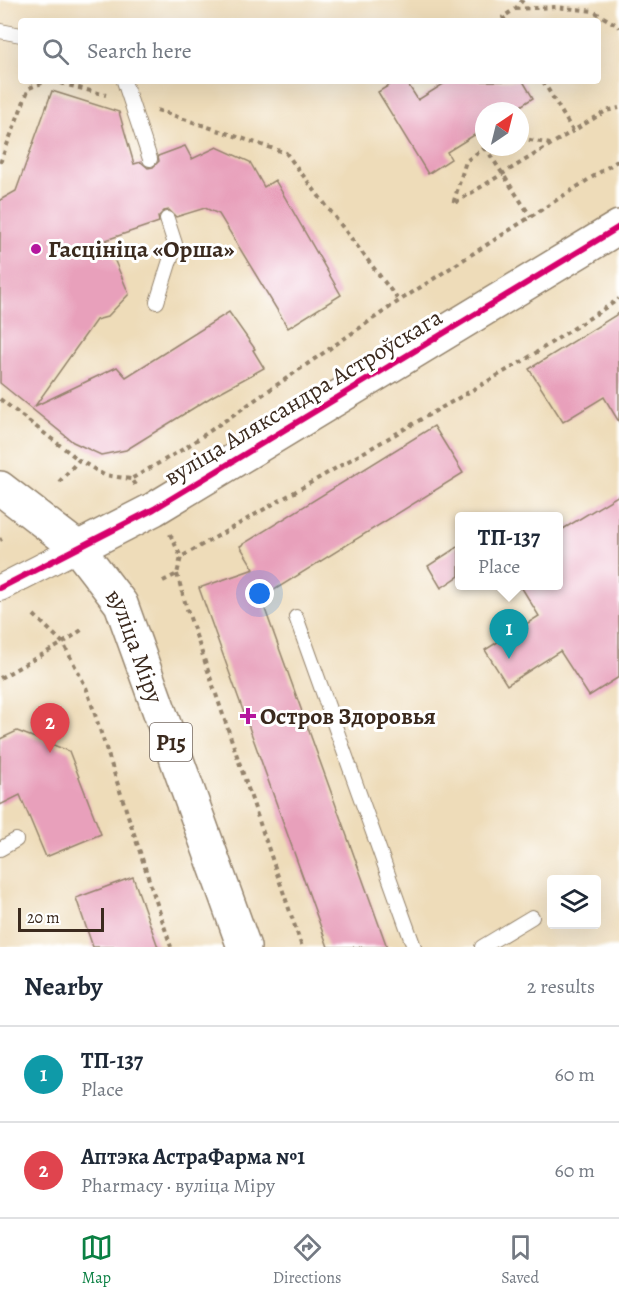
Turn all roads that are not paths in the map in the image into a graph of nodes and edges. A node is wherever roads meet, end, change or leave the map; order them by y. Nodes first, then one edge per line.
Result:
1 (0, 31) edge
2 (18, 34) edge
3 (125, 84) edge
4 (150, 159) dead end
5 (167, 219) dead end
6 (619, 227) edge
7 (157, 302) dead end
8 (0, 488) edge
9 (78, 548) junction
10 (0, 588) edge
11 (296, 617) dead end
12 (16, 840) dead end
13 (0, 849) edge
14 (532, 917) dead end
15 (244, 947) edge
16 (414, 947) edge
17 (482, 947) edge

1 - 2 lane
3 - 4 lane
5 - 7 lane
6 - 9 street, вуліца Аляксандра Астроўскага
8 - 9 street, вуліца Міру / Р15
9 - 10 street, вуліца Аляксандра Астроўскага
9 - 15 street, вуліца Міру / Р15
11 - 16 lane
12 - 13 lane
14 - 17 lane

